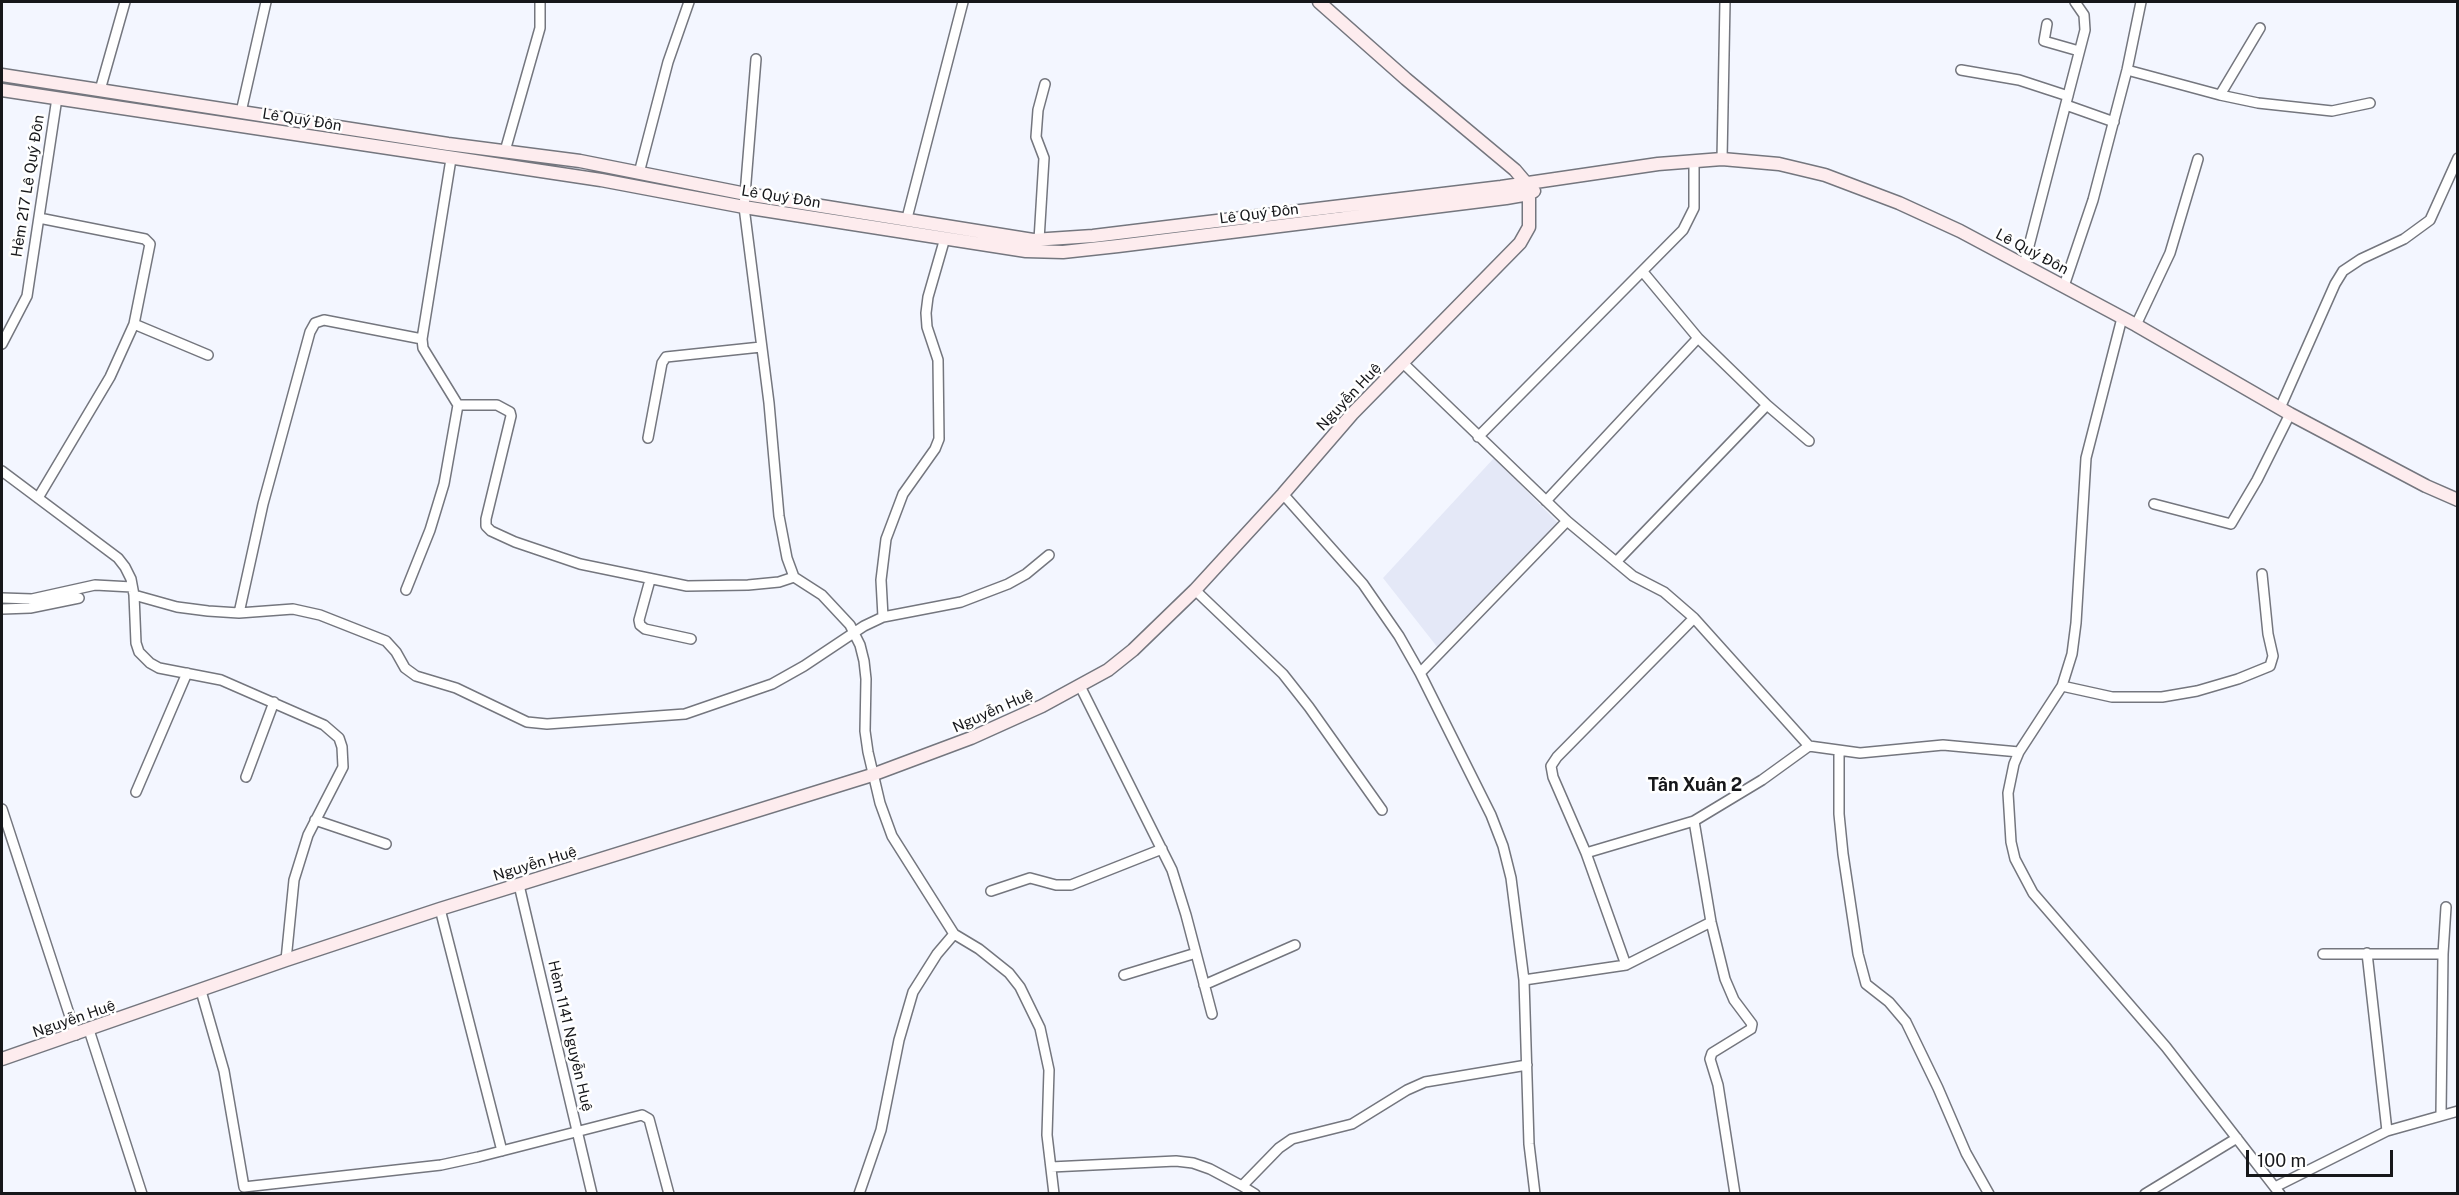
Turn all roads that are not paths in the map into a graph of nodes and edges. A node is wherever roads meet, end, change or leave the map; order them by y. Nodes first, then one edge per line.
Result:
1 (125, 2) edge
2 (266, 2) edge
3 (540, 2) edge
4 (689, 2) edge
5 (963, 2) edge
6 (1320, 2) edge
7 (1725, 2) edge
8 (2074, 2) edge
9 (2141, 2) edge
10 (2046, 24) dead end
11 (2260, 28) dead end
12 (2079, 51) junction
13 (756, 59) dead end
14 (1961, 70) dead end
15 (2127, 70) junction
16 (2, 75) edge
17 (1045, 84) dead end
18 (2, 90) edge
19 (100, 90) junction
20 (2220, 95) junction
21 (57, 98) junction
22 (2067, 100) junction
23 (2370, 103) dead end
24 (241, 112) junction
25 (2114, 122) junction
26 (334, 126) junction
27 (333, 139) junction
28 (505, 151) junction
29 (2457, 158) edge
30 (451, 159) junction
31 (1722, 159) junction
32 (2198, 159) dead end
33 (1694, 161) junction
34 (639, 173) junction
35 (1528, 189) junction
36 (746, 194) junction
37 (744, 207) junction
38 (39, 218) junction
39 (906, 218) junction
40 (1201, 230) junction
41 (945, 238) junction
42 (1039, 240) junction
43 (2024, 265) junction
44 (1643, 272) junction
45 (2064, 286) junction
46 (2122, 318) junction
47 (134, 324) junction
48 (2136, 325) junction
49 (1698, 338) junction
50 (422, 339) junction
51 (2, 344) edge
52 (761, 346) junction
53 (208, 355) dead end
54 (1402, 362) junction
55 (458, 405) junction
56 (1767, 405) junction
57 (2285, 411) junction
58 (1478, 437) junction
59 (648, 438) dead end
60 (1809, 441) dead end
61 (2, 471) edge
62 (1283, 494) junction
63 (38, 498) junction
64 (2457, 500) edge
65 (1546, 501) junction
66 (2154, 504) dead end
67 (1567, 521) junction
68 (1049, 555) dead end
69 (1616, 562) junction
70 (2262, 574) dead end
71 (794, 577) junction
72 (651, 580) junction
73 (406, 590) dead end
74 (1195, 590) junction
75 (133, 591) junction
76 (2, 598) edge
77 (79, 598) dead end
78 (2, 609) edge
79 (239, 613) junction
80 (884, 617) junction
81 (1694, 618) junction
82 (854, 633) junction
83 (691, 639) dead end
84 (187, 673) junction
85 (1420, 673) junction
86 (1080, 686) junction
87 (2062, 686) junction
88 (274, 702) junction
89 (1809, 746) junction
90 (1839, 751) junction
91 (2019, 752) junction
92 (872, 775) junction
93 (246, 777) dead end
94 (136, 792) dead end
95 (2, 809) edge
96 (1382, 810) dead end
97 (315, 820) junction
98 (1694, 821) junction
99 (386, 844) dead end
100 (1162, 849) junction
101 (1586, 853) junction
102 (519, 885) junction
103 (991, 891) dead end
104 (2446, 907) dead end
105 (440, 909) junction
106 (1711, 922) junction
107 (954, 934) junction
108 (1294, 945) dead end
109 (1196, 953) junction
110 (2367, 953) junction
111 (2323, 954) dead end
112 (2443, 954) junction
113 (286, 960) junction
114 (1626, 965) junction
115 (1125, 975) dead end
116 (1524, 980) junction
117 (1204, 985) junction
118 (201, 991) junction
119 (1212, 1014) dead end
120 (88, 1030) junction
121 (76, 1035) junction
122 (2, 1059) edge
123 (1527, 1065) junction
124 (2457, 1111) edge
125 (2441, 1114) junction
126 (2387, 1131) junction
127 (577, 1132) junction
128 (2237, 1138) junction
129 (502, 1151) junction
130 (1051, 1167) junction
131 (1242, 1186) junction
132 (2278, 1190) edge
133 (142, 1194) edge
134 (592, 1194) edge
135 (669, 1194) edge
136 (859, 1194) edge
137 (1054, 1194) edge
138 (1255, 1194) edge
139 (1535, 1194) edge
140 (1735, 1194) edge
141 (1989, 1194) edge
142 (2145, 1194) edge

1 - 19 street
2 - 24 street
3 - 28 street
4 - 34 street
5 - 39 street
6 - 35 main road
7 - 31 street
8 - 12 street
9 - 15 street
10 - 12 street
11 - 20 street
12 - 22 street
13 - 36 street
14 - 22 street
15 - 20 street
15 - 25 street
16 - 19 main road, Lê Quý Đôn
17 - 42 street
18 - 21 main road, Lê Quý Đôn
19 - 24 main road, Lê Quý Đôn
20 - 23 street
21 - 27 main road, Lê Quý Đôn
21 - 38 street, Hẻm 217 Lê Quý Đôn
22 - 25 street
22 - 43 street
24 - 26 main road, Lê Quý Đôn
25 - 45 street
26 - 27 main road
26 - 28 main road, Lê Quý Đôn
27 - 30 main road, Lê Quý Đôn
28 - 34 main road, Lê Quý Đôn
29 - 57 street
30 - 37 main road, Lê Quý Đôn
30 - 50 street
31 - 33 main road, Lê Quý Đôn
31 - 43 main road, Lê Quý Đôn
32 - 48 street
33 - 35 main road, Lê Quý Đôn
33 - 44 street
34 - 36 main road, Lê Quý Đôn
35 - 40 main road, Lê Quý Đôn
35 - 54 main road, Nguyễn Huệ
36 - 37 street
36 - 39 main road, Lê Quý Đôn
37 - 41 main road, Lê Quý Đôn
37 - 52 street
38 - 47 street
38 - 51 street, Hẻm 217 Lê Quý Đôn
39 - 42 main road, Lê Quý Đôn
40 - 41 main road, Lê Quý Đôn
40 - 42 main road, Lê Quý Đôn
41 - 80 street
43 - 45 main road, Lê Quý Đôn
44 - 49 street
44 - 58 street
45 - 46 main road, Lê Quý Đôn
46 - 48 main road, Lê Quý Đôn
46 - 87 street
47 - 53 street
47 - 63 street
48 - 57 main road, Lê Quý Đôn
49 - 56 street
49 - 65 street
50 - 55 street
50 - 79 street
52 - 59 street
52 - 71 street
54 - 58 street
54 - 62 main road, Nguyễn Huệ
55 - 72 street
55 - 73 street
56 - 60 street
56 - 69 street
57 - 64 main road, Lê Quý Đôn
57 - 66 street
58 - 65 street
61 - 63 street
62 - 74 main road, Nguyễn Huệ
62 - 85 street
63 - 75 street
65 - 67 street
67 - 69 street
67 - 85 street
68 - 80 street
69 - 81 street
70 - 87 street
71 - 72 street
71 - 82 street
72 - 83 street
74 - 86 main road, Nguyễn Huệ
74 - 96 street
75 - 76 street
75 - 79 street
75 - 84 street
77 - 78 street
79 - 82 street
80 - 82 street
81 - 89 street
81 - 101 street
82 - 92 street
84 - 88 street
84 - 94 street
85 - 116 street
86 - 92 main road, Nguyễn Huệ
86 - 100 street
87 - 91 street
88 - 93 street
88 - 97 street
89 - 90 street
89 - 98 street
90 - 91 street
90 - 141 street
91 - 128 street
92 - 102 main road, Nguyễn Huệ
92 - 107 street
95 - 121 street
97 - 99 street
97 - 113 street
98 - 101 street
98 - 106 street
100 - 103 street
100 - 109 street
101 - 114 street
102 - 105 main road, Nguyễn Huệ
102 - 127 street, Hẻm 1141 Nguyễn Huệ
104 - 112 street
105 - 113 main road, Nguyễn Huệ
105 - 129 street
106 - 114 street
106 - 140 street
107 - 130 street
107 - 136 street
108 - 117 street
109 - 115 street
109 - 117 street
110 - 111 street
110 - 112 street
110 - 126 street
112 - 125 street
113 - 118 main road, Nguyễn Huệ
114 - 116 street
116 - 123 street
117 - 119 street
118 - 120 main road, Nguyễn Huệ
118 - 129 street
120 - 121 main road, Nguyễn Huệ
120 - 133 street
121 - 122 main road, Nguyễn Huệ
123 - 131 street
123 - 139 street
124 - 125 street
125 - 126 street
126 - 132 street
127 - 129 street
127 - 134 street, Hẻm 1141 Nguyễn Huệ
127 - 135 street
128 - 132 street
128 - 142 street
130 - 131 street
130 - 137 street
131 - 138 street

